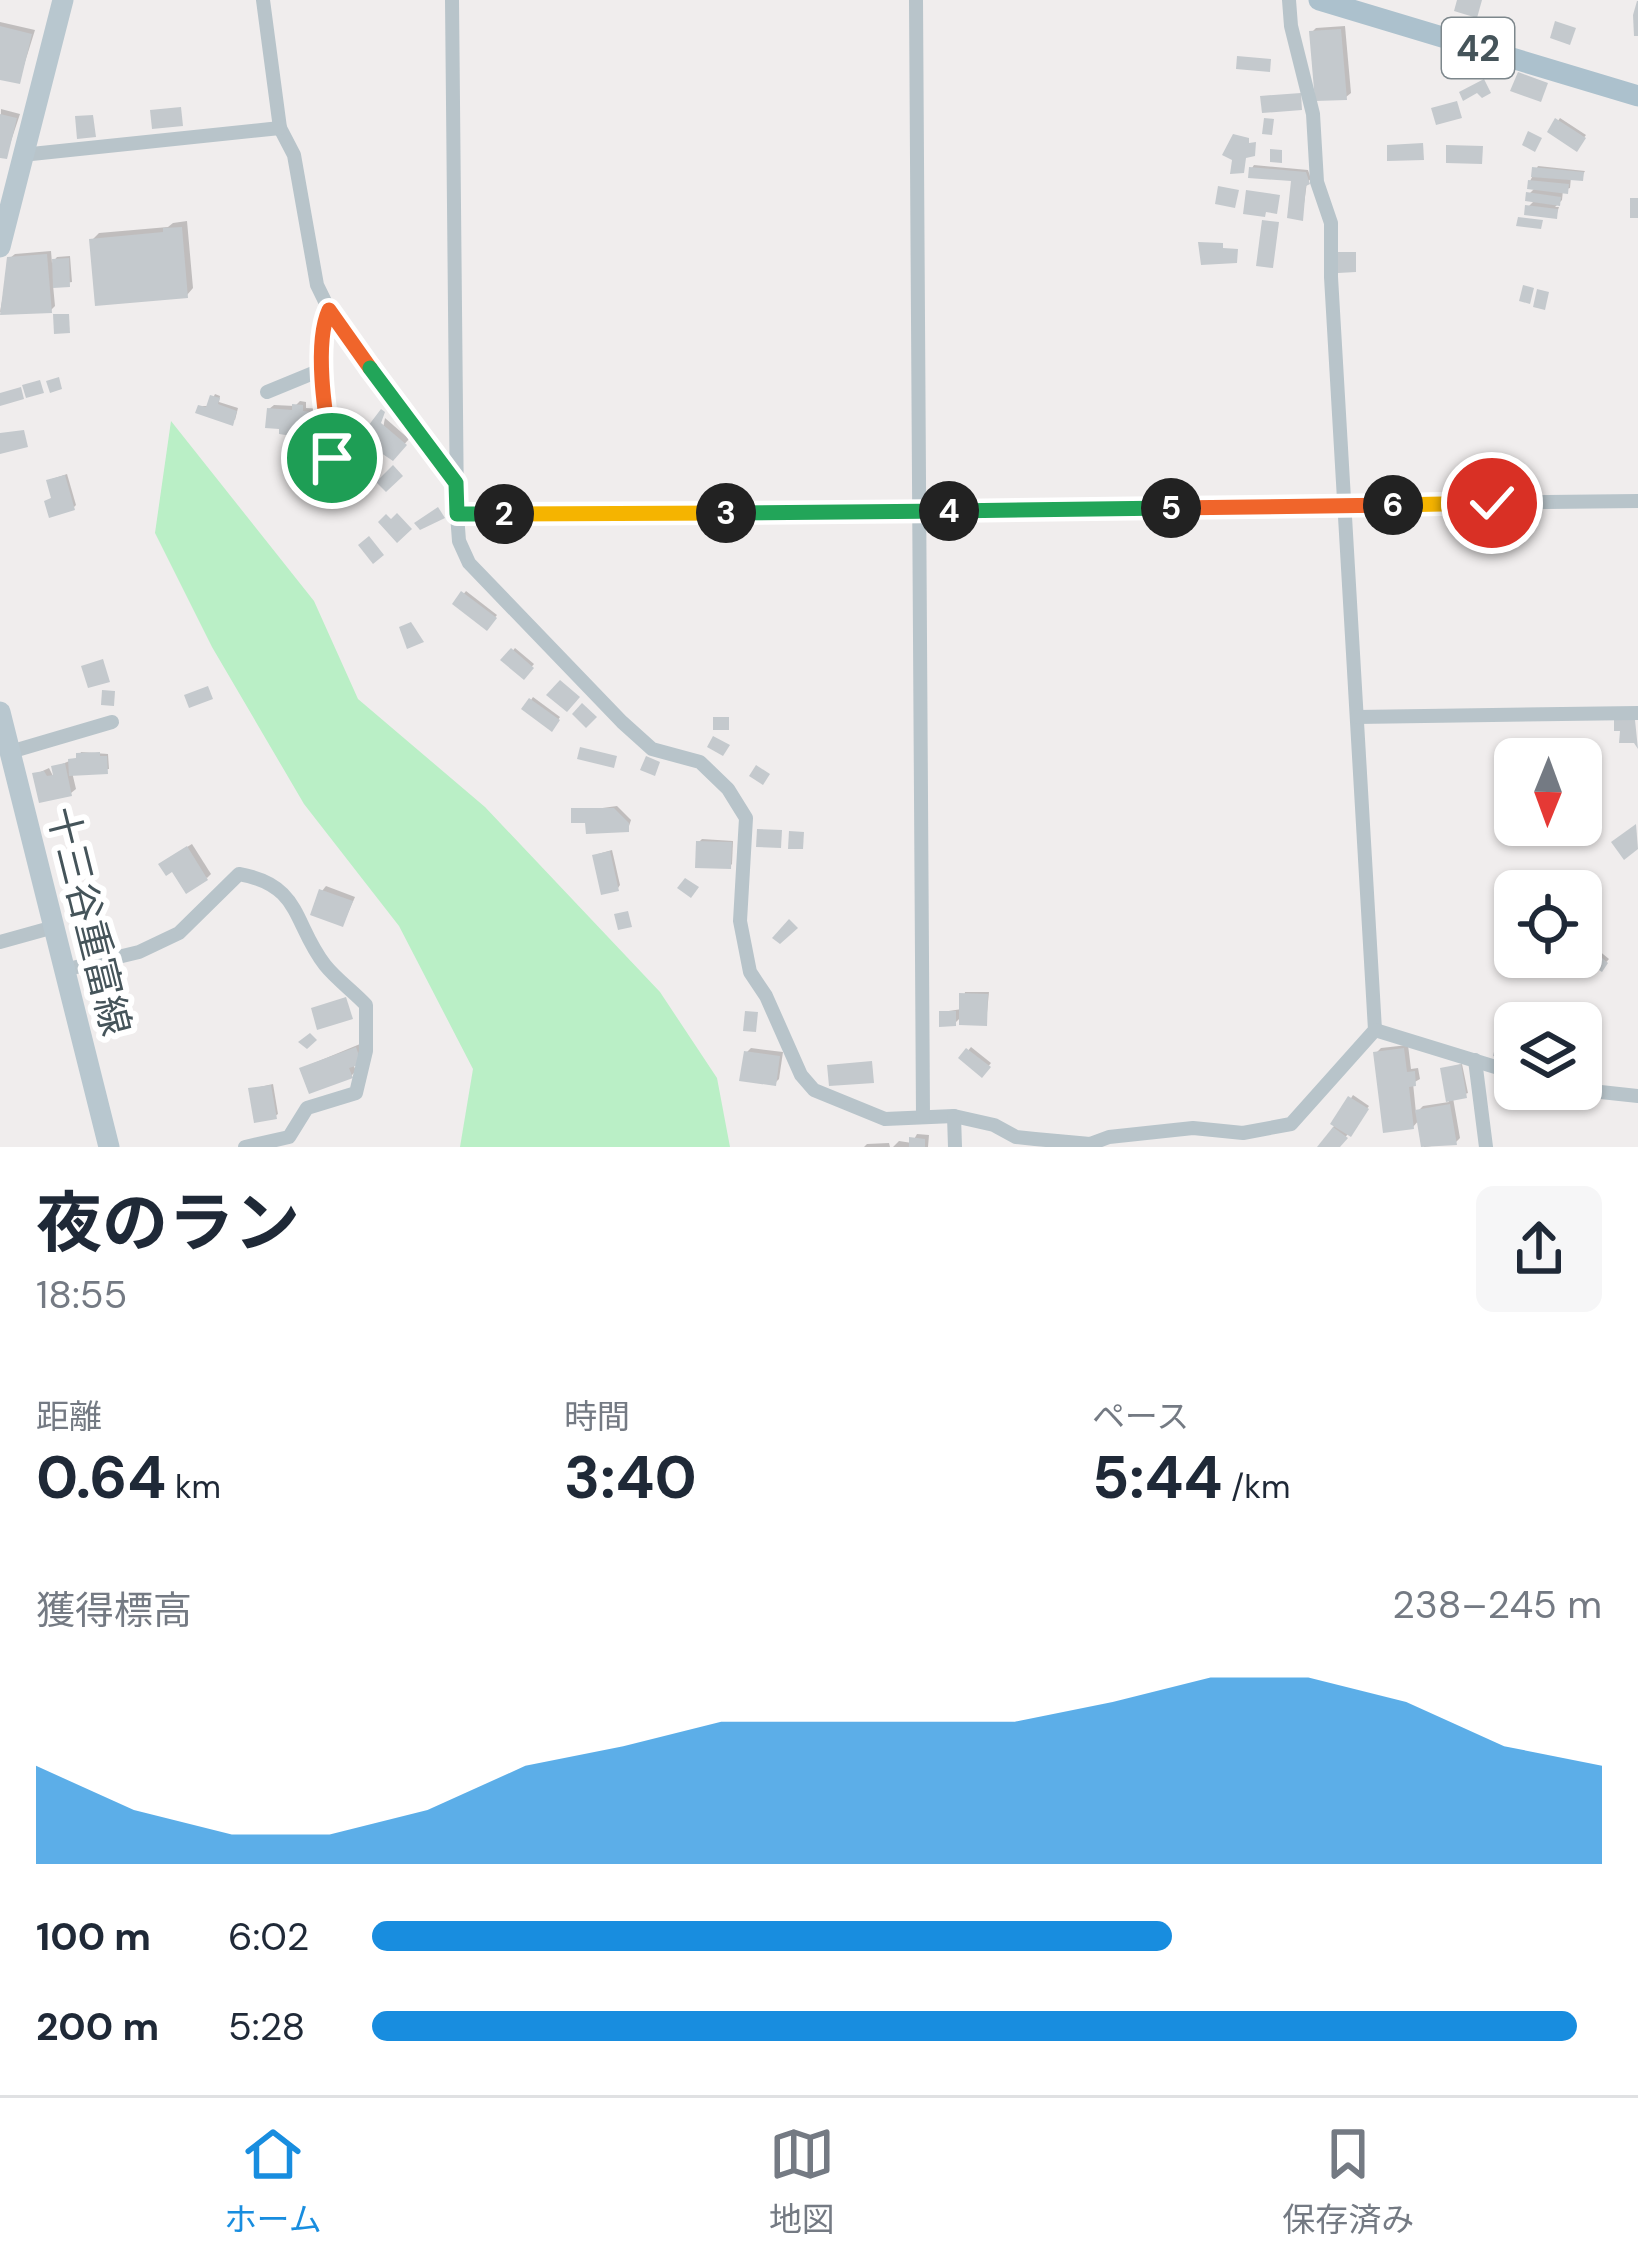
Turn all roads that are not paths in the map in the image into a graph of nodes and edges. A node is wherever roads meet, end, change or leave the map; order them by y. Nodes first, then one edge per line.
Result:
1 (63, 0) edge
2 (263, 0) edge
3 (452, 0) edge
4 (916, 0) edge
5 (1289, 0) edge
6 (1318, 0) edge
7 (1370, 8) edge
8 (1638, 96) edge
9 (280, 128) junction
10 (22, 155) junction
11 (0, 247) edge
12 (329, 310) junction
13 (322, 369) junction
14 (267, 392) dead end
15 (332, 458) dead end
16 (456, 483) junction
17 (1638, 501) edge
18 (1346, 505) junction
19 (917, 511) junction
20 (457, 514) junction
21 (0, 712) edge
22 (1638, 713) edge
23 (1357, 717) junction
24 (112, 722) dead end
25 (10, 752) junction
26 (53, 927) junction
27 (0, 942) edge
28 (64, 970) junction
29 (1375, 1030) junction
30 (1475, 1060) junction
31 (1494, 1066) edge
32 (1602, 1092) edge
33 (1638, 1096) edge
34 (923, 1116) junction
35 (954, 1116) junction
36 (109, 1147) edge
37 (245, 1147) edge
38 (955, 1147) edge
39 (1486, 1147) edge

1 - 10 main road
2 - 9 street
3 - 16 street
4 - 19 street
5 - 18 street
6 - 7 main road, 42
7 - 8 main road, 42
9 - 10 street
9 - 12 street
10 - 11 main road
12 - 13 street
12 - 16 street
13 - 14 street
13 - 15 street
16 - 20 street
17 - 18 street
18 - 19 street
18 - 23 street
19 - 20 street
19 - 34 street
20 - 34 street
21 - 25 main road, 十三谷重富線
22 - 23 street
23 - 29 street
24 - 25 street
25 - 26 main road, 十三谷重富線
26 - 27 street
26 - 28 main road, 十三谷重富線
28 - 36 main road, 十三谷重富線
28 - 37 street
29 - 30 street
29 - 35 street
30 - 31 street
30 - 39 street
32 - 33 street
34 - 35 street
35 - 38 street

